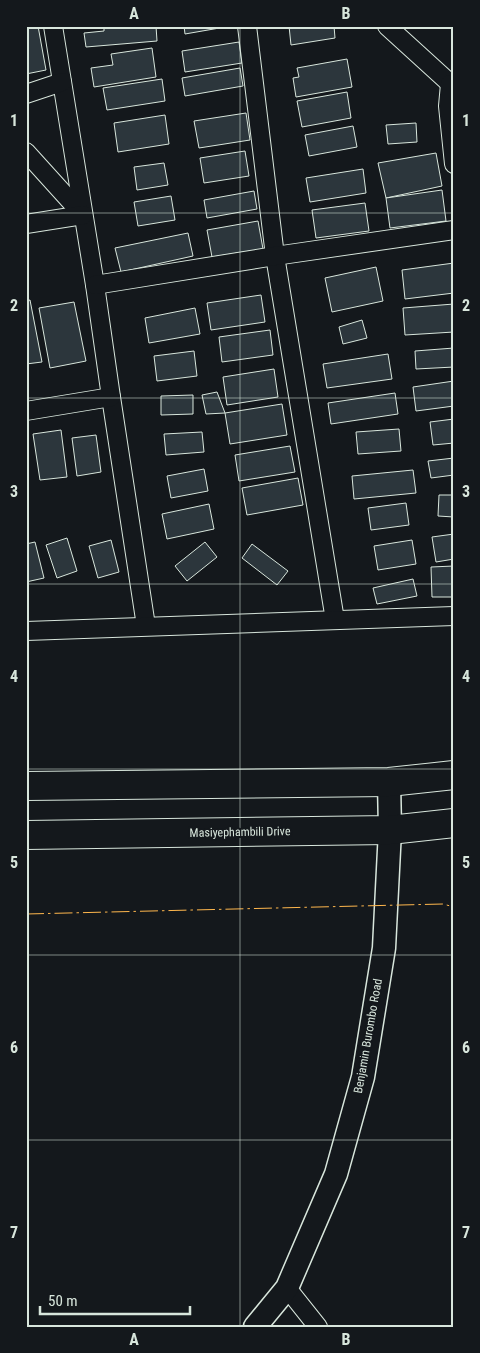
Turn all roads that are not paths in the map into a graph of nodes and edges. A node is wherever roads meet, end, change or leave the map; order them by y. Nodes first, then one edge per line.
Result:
1 (52, 26) edge
2 (247, 26) edge
3 (387, 26) edge
4 (62, 82) junction
5 (452, 85) edge
6 (26, 94) edge
7 (26, 152) edge
8 (454, 164) edge
9 (83, 215) junction
10 (26, 224) edge
11 (454, 230) edge
12 (275, 256) junction
13 (95, 284) junction
14 (111, 397) junction
15 (26, 411) edge
16 (454, 616) edge
17 (335, 620) junction
18 (146, 626) junction
19 (26, 631) edge
20 (454, 775) edge
21 (390, 782) junction
22 (26, 786) edge
23 (454, 823) edge
24 (390, 830) junction
25 (26, 835) edge
26 (287, 1288) junction
27 (316, 1326) edge
28 (255, 1327) edge

1 - 4 street
2 - 12 street
3 - 5 street
4 - 6 street
4 - 9 street
5 - 8 street
7 - 9 street
9 - 10 street
9 - 13 street
11 - 12 street
12 - 13 street
12 - 17 street
13 - 14 street
14 - 15 street
14 - 18 street
16 - 17 street
17 - 18 street
18 - 19 street
20 - 21 main road
21 - 22 main road
21 - 24 street, Benjamin Burombo Road
23 - 24 main road, Masiyephambili Drive
24 - 25 main road, Masiyephambili Drive
24 - 26 street, Benjamin Burombo Road
26 - 27 street
26 - 28 street, Benjamin Burombo Road

